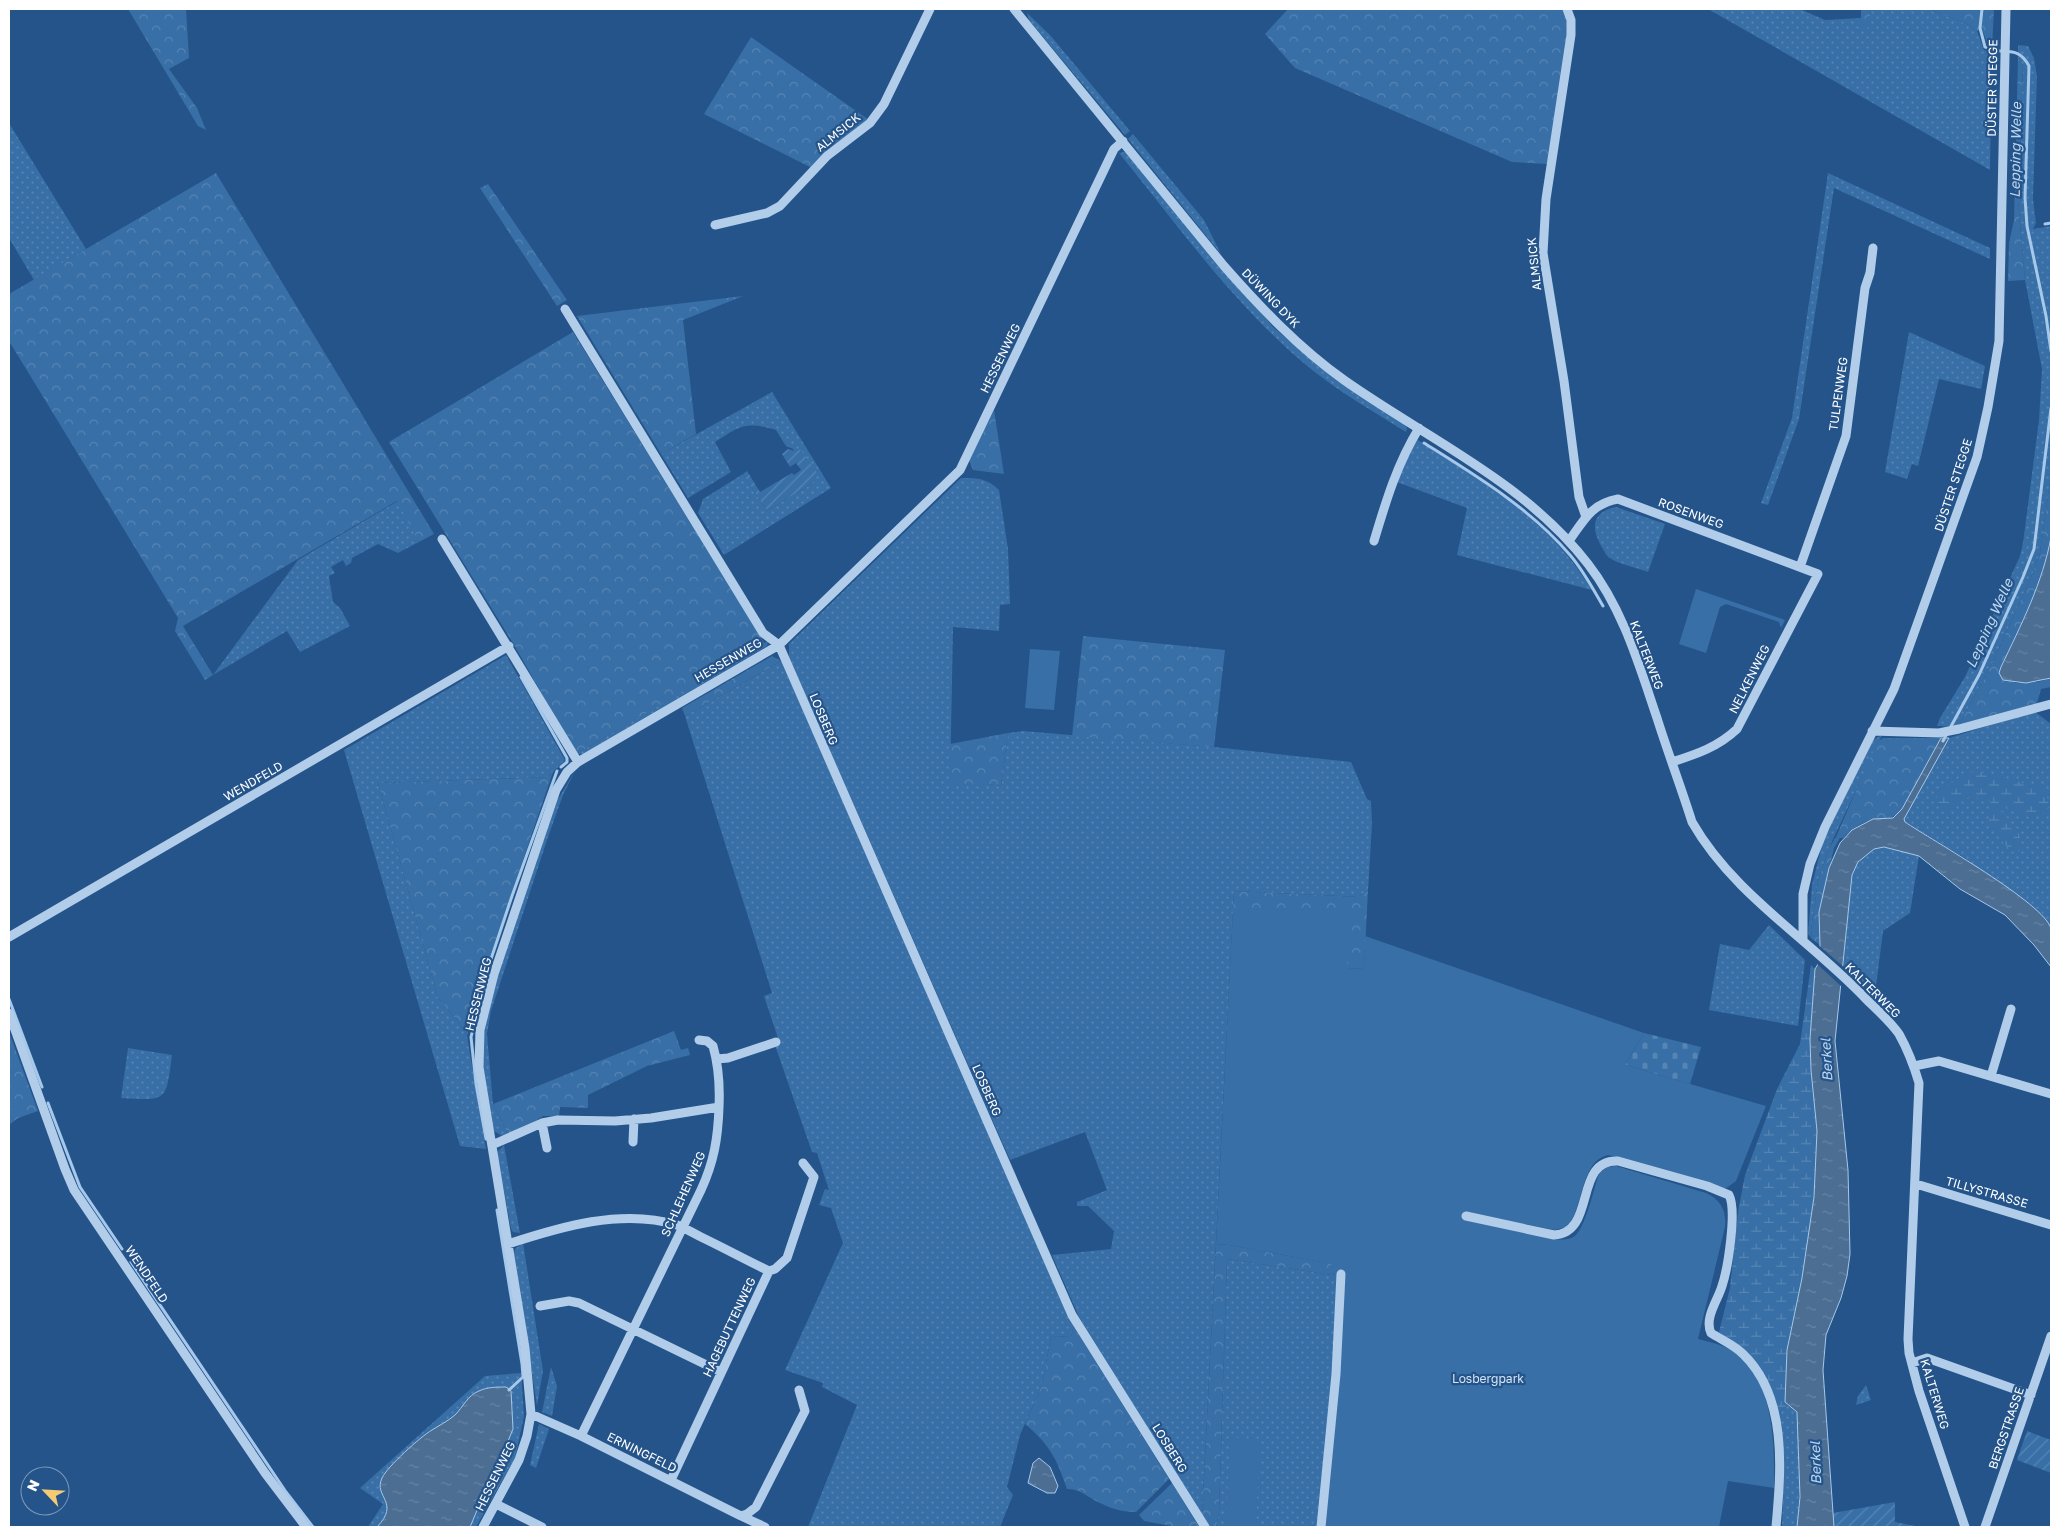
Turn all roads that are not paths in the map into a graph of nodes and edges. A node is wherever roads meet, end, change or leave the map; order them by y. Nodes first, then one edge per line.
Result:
1 (930, 9) edge
2 (1014, 9) edge
3 (1567, 9) edge
4 (2006, 9) edge
5 (1123, 141) junction
6 (715, 225) dead end
7 (1873, 248) dead end
8 (566, 309) dead end
9 (1418, 428) junction
10 (1586, 517) junction
11 (442, 539) dead end
12 (1374, 541) dead end
13 (1569, 541) junction
14 (1800, 567) junction
15 (1818, 574) joint
16 (779, 645) junction
17 (509, 646) junction
18 (2051, 704) edge
19 (1872, 731) junction
20 (578, 762) junction
21 (1672, 762) junction
22 (9, 937) edge
23 (1803, 940) junction
24 (2011, 1009) dead end
25 (9, 1013) edge
26 (699, 1040) dead end
27 (776, 1042) dead end
28 (716, 1059) junction
29 (1914, 1066) junction
30 (1991, 1076) junction
31 (2051, 1094) edge
32 (719, 1108) junction
33 (634, 1119) junction
34 (542, 1123) junction
35 (633, 1142) dead end
36 (492, 1145) junction
37 (547, 1148) dead end
38 (803, 1162) dead end
39 (1916, 1184) junction
40 (1466, 1216) dead end
41 (2051, 1225) edge
42 (682, 1228) junction
43 (508, 1244) junction
44 (769, 1271) junction
45 (1341, 1274) dead end
46 (540, 1306) dead end
47 (633, 1329) junction
48 (2051, 1336) edge
49 (1912, 1364) junction
50 (721, 1372) junction
51 (798, 1390) dead end
52 (2031, 1395) junction
53 (531, 1414) junction
54 (581, 1436) junction
55 (671, 1480) junction
56 (496, 1504) junction
57 (745, 1514) junction
58 (306, 1527) edge
59 (483, 1527) edge
60 (542, 1527) edge
61 (765, 1527) edge
62 (1205, 1527) edge
63 (1321, 1527) edge
64 (1776, 1527) edge
65 (1965, 1527) edge
66 (1985, 1527) edge

1 - 6 street, ALMSICK
2 - 5 street, DÜWING DYK
3 - 10 street, ALMSICK
4 - 19 street, DÜSTER STEGGE
5 - 9 street, DÜWING DYK
5 - 16 street, HESSENWEG
7 - 14 street, TULPENWEG
8 - 16 street, HESSENWEG
9 - 12 street
9 - 13 street, DÜWING DYK
10 - 13 street, ROSENWEG
10 - 14 street, ROSENWEG
11 - 17 street
13 - 21 street, KALTERWEG
14 - 15 street, ROSENWEG
15 - 21 street, NELKENWEG
16 - 20 street, HESSENWEG
16 - 62 street, LOSBERG
17 - 20 street
17 - 22 street, WENDFELD
18 - 19 street
19 - 23 street, DÜSTER STEGGE
20 - 36 street, HESSENWEG
21 - 23 street, KALTERWEG
23 - 29 street, KALTERWEG
24 - 30 street
25 - 58 street, WENDFELD
26 - 28 street, SCHLEHENWEG
27 - 28 street
28 - 32 street, SCHLEHENWEG
29 - 30 street
29 - 39 street, KALTERWEG
30 - 31 street
32 - 33 street
32 - 42 street, SCHLEHENWEG
33 - 34 street
33 - 35 street
34 - 36 street
34 - 37 street
36 - 43 street, HESSENWEG
38 - 44 street, HAGEBUTTENWEG
39 - 41 street, TILLYSTRASSE
39 - 49 street, KALTERWEG
40 - 64 street
42 - 43 street
42 - 44 street
42 - 47 street, SCHLEHENWEG
43 - 53 street, HESSENWEG
44 - 50 street, HAGEBUTTENWEG
45 - 63 street
46 - 47 street
47 - 50 street
47 - 54 street, SCHLEHENWEG
48 - 52 street, BERGSTRASSE
49 - 52 street
49 - 65 street, KALTERWEG
50 - 55 street, HAGEBUTTENWEG
51 - 57 street
52 - 66 street, BERGSTRASSE
53 - 54 street, ERNINGFELD
53 - 56 street, HESSENWEG
54 - 55 street, ERNINGFELD
55 - 57 street, ERNINGFELD
56 - 59 street, HESSENWEG
56 - 60 street
57 - 61 street, ERNINGFELD

